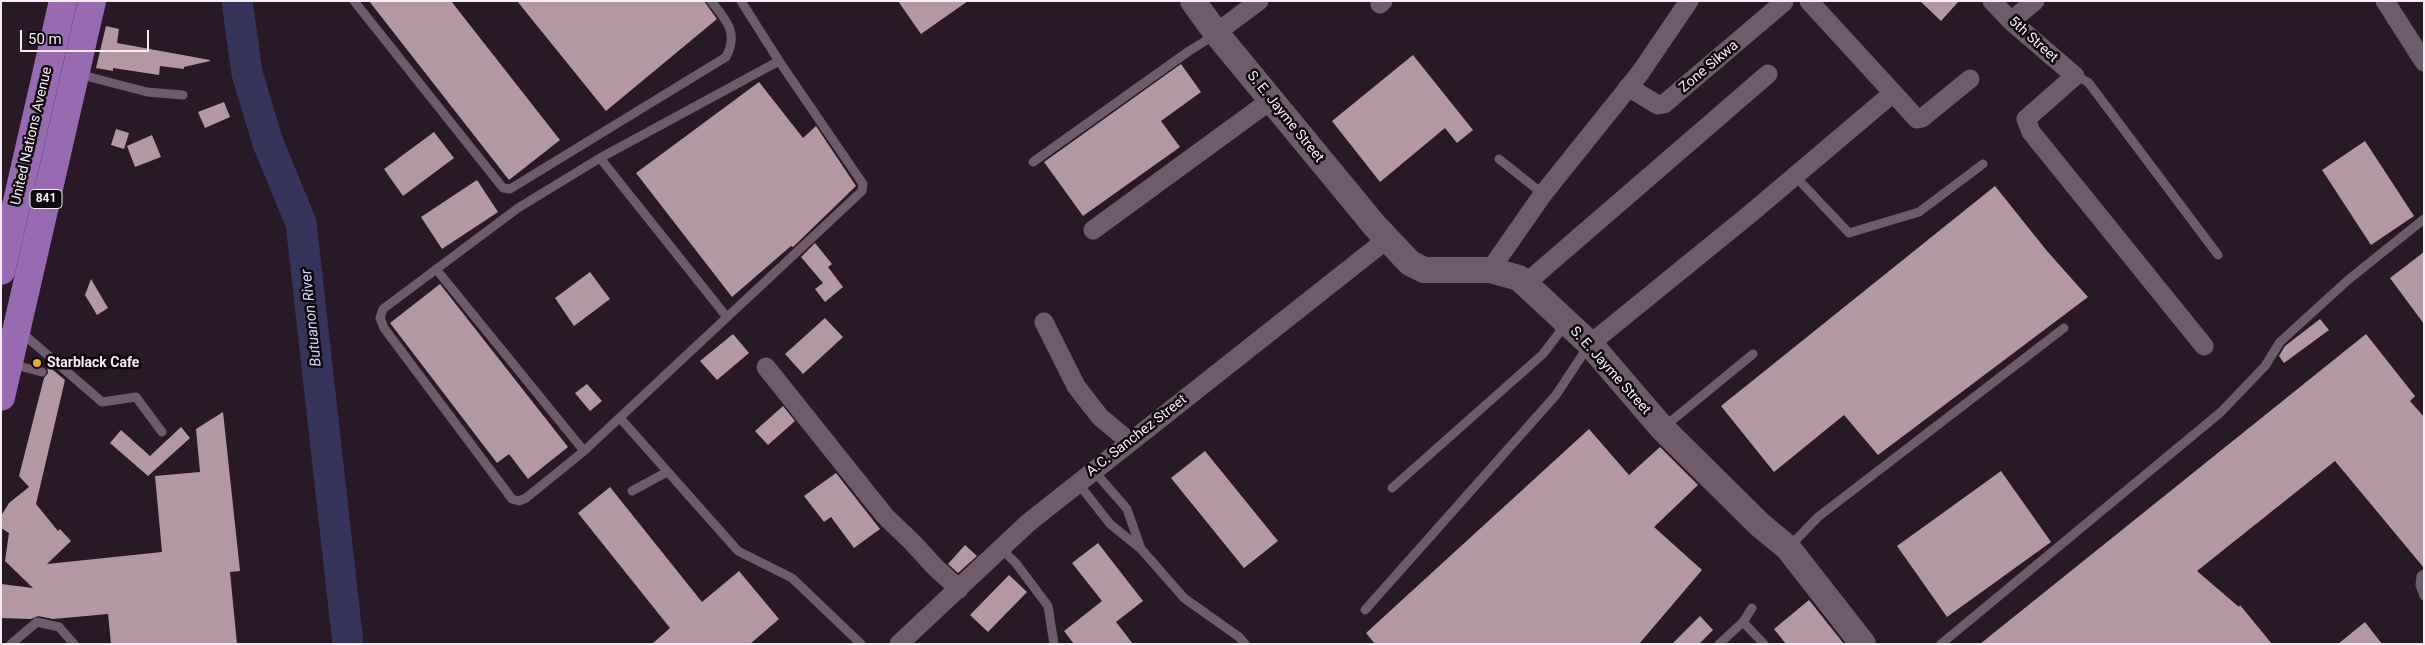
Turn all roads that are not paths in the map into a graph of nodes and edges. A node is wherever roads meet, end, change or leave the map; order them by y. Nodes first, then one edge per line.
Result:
1 (63, 1) edge
2 (92, 1) edge
3 (354, 1) edge
4 (711, 1) edge
5 (741, 1) edge
6 (1193, 1) edge
7 (1259, 1) edge
8 (1689, 1) edge
9 (1809, 1) edge
10 (1992, 1) edge
11 (2035, 1) edge
12 (2385, 1) edge
13 (1784, 2) edge
14 (2011, 21) junction
15 (1216, 33) junction
16 (2423, 59) edge
17 (779, 61) junction
18 (75, 74) junction
19 (1768, 74) dead end
20 (2075, 76) junction
21 (1970, 79) dead end
22 (1628, 87) junction
23 (1893, 92) junction
24 (183, 94) dead end
25 (1271, 100) junction
26 (600, 158) junction
27 (1498, 159) dead end
28 (1032, 162) dead end
29 (1984, 164) dead end
30 (1794, 175) junction
31 (1543, 194) junction
32 (7, 219) edge
33 (2424, 219) edge
34 (1093, 230) dead end
35 (1386, 240) junction
36 (2218, 254) dead end
37 (436, 270) junction
38 (1490, 270) junction
39 (1, 271) edge
40 (1525, 284) junction
41 (726, 316) junction
42 (1044, 322) dead end
43 (1566, 322) junction
44 (17, 328) junction
45 (2064, 328) dead end
46 (1590, 344) junction
47 (2204, 346) dead end
48 (1753, 354) dead end
49 (9, 364) junction
50 (766, 367) dead end
51 (42, 372) dead end
52 (1, 397) edge
53 (620, 418) junction
54 (1662, 428) junction
55 (162, 432) dead end
56 (1130, 442) junction
57 (584, 451) junction
58 (1094, 470) junction
59 (668, 472) junction
60 (1078, 483) junction
61 (1392, 488) dead end
62 (632, 491) dead end
63 (1788, 548) junction
64 (1001, 549) junction
65 (1141, 549) junction
66 (2424, 574) edge
67 (959, 589) junction
68 (2424, 596) edge
69 (1752, 608) dead end
70 (1365, 610) dead end
71 (1743, 622) junction
72 (11, 644) edge
73 (74, 644) edge
74 (861, 644) edge
75 (899, 644) edge
76 (1054, 644) edge
77 (1245, 644) edge
78 (1719, 644) edge
79 (1764, 644) edge
80 (1863, 644) edge
81 (1941, 644) edge

1 - 32 main road, United Nations Avenue / 841
2 - 18 main road, United Nations Avenue / 841
3 - 4 lane
5 - 17 lane
6 - 15 street, S. E. Jayme Street
7 - 15 street
8 - 22 street
9 - 23 street
10 - 14 street, 5th Street
11 - 14 street
12 - 16 street
13 - 22 street, Zone Sikwa
14 - 20 street, 5th Street
15 - 25 street, S. E. Jayme Street
15 - 28 lane
17 - 26 lane
17 - 41 lane
18 - 24 lane
18 - 44 main road, United Nations Avenue / 841
19 - 40 street
20 - 36 lane
20 - 47 street
21 - 23 street
22 - 31 street
23 - 30 street
25 - 34 street
25 - 35 street, S. E. Jayme Street
26 - 37 lane
26 - 41 lane
27 - 31 lane
29 - 30 lane
30 - 46 street
31 - 38 street
32 - 39 main road, United Nations Avenue / 841
33 - 81 lane
35 - 38 street, S. E. Jayme Street
35 - 56 street, A.C. Sanchez Street
37 - 57 lane
37 - 57 lane
38 - 40 street, S. E. Jayme Street
40 - 43 street, S. E. Jayme Street
41 - 53 lane
42 - 56 street
43 - 46 street, S. E. Jayme Street
43 - 61 lane
44 - 49 main road, United Nations Avenue / 841
44 - 55 lane
45 - 63 lane
46 - 54 street, S. E. Jayme Street
46 - 70 lane
48 - 54 lane
49 - 51 lane
49 - 52 main road, United Nations Avenue / 841
50 - 67 street
53 - 57 lane
53 - 59 lane
54 - 63 street, S. E. Jayme Street
56 - 58 street, A.C. Sanchez Street
58 - 60 street, A.C. Sanchez Street
58 - 65 lane
59 - 62 lane
59 - 74 lane
60 - 64 street, A.C. Sanchez Street
60 - 65 lane
63 - 80 street, S. E. Jayme Street
64 - 67 street, A.C. Sanchez Street
64 - 76 lane
65 - 77 lane
66 - 68 lane
67 - 75 street, A.C. Sanchez Street
69 - 71 lane
71 - 78 lane
71 - 79 lane
72 - 73 lane

